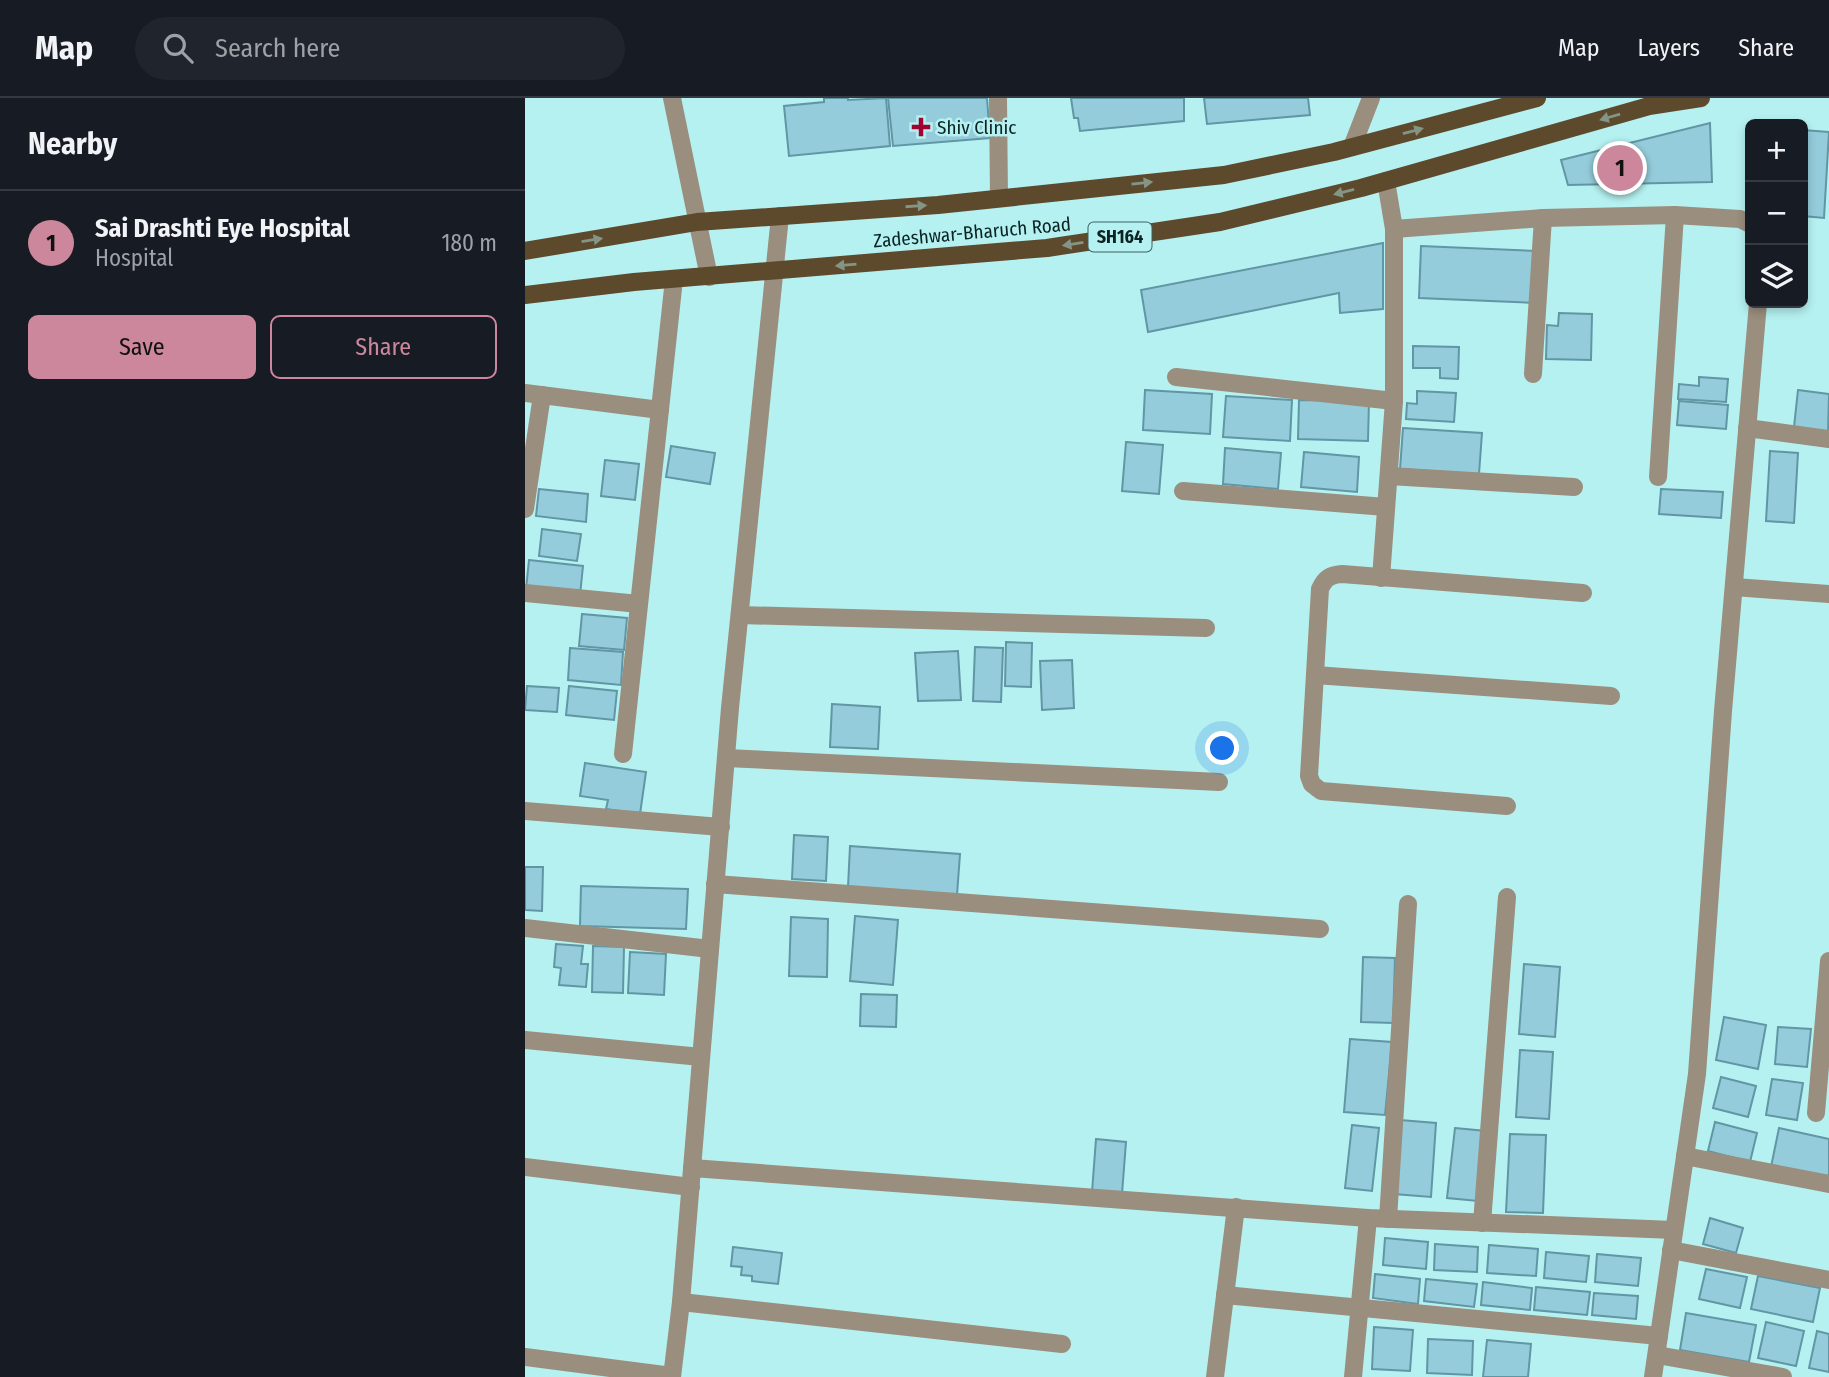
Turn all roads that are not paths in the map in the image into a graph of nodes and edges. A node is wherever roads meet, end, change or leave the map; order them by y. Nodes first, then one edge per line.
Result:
1 (672, 98) edge
2 (998, 98) edge
3 (1371, 98) edge
4 (1537, 98) edge
5 (1700, 98) edge
6 (1352, 147) junction
7 (1386, 181) junction
8 (999, 198) junction
9 (1675, 215) junction
10 (780, 216) junction
11 (1543, 218) junction
12 (697, 222) junction
13 (1745, 222) edge
14 (1394, 229) junction
15 (525, 251) edge
16 (776, 271) junction
17 (709, 277) junction
18 (674, 279) junction
19 (525, 295) edge
20 (1758, 308) edge
21 (1533, 374) dead end
22 (1177, 377) dead end
23 (533, 394) edge
24 (1394, 401) junction
25 (660, 410) junction
26 (1747, 428) junction
27 (1829, 439) edge
28 (1388, 476) junction
29 (1658, 477) dead end
30 (1574, 487) dead end
31 (1183, 491) dead end
32 (1386, 507) junction
33 (525, 509) edge
34 (1381, 578) junction
35 (1734, 586) junction
36 (525, 593) edge
37 (1583, 593) dead end
38 (1829, 594) edge
39 (639, 604) junction
40 (740, 615) junction
41 (1206, 628) dead end
42 (1315, 675) junction
43 (1611, 696) dead end
44 (623, 754) dead end
45 (726, 758) junction
46 (1219, 782) dead end
47 (1507, 806) dead end
48 (525, 811) edge
49 (720, 827) junction
50 (715, 884) junction
51 (1507, 897) dead end
52 (1408, 904) dead end
53 (525, 928) edge
54 (1320, 929) dead end
55 (711, 949) junction
56 (1829, 961) edge
57 (525, 1040) edge
58 (701, 1057) junction
59 (1816, 1113) dead end
60 (1685, 1156) junction
61 (525, 1167) edge
62 (692, 1168) junction
63 (1829, 1184) edge
64 (691, 1186) junction
65 (1236, 1208) junction
66 (1368, 1218) junction
67 (1388, 1219) junction
68 (1482, 1223) junction
69 (1674, 1230) junction
70 (1671, 1250) junction
71 (1829, 1280) edge
72 (1225, 1294) junction
73 (681, 1302) junction
74 (1359, 1308) junction
75 (1659, 1336) junction
76 (1062, 1345) dead end
77 (1657, 1355) junction
78 (525, 1357) edge
79 (672, 1377) edge
80 (1215, 1377) edge
81 (1353, 1377) edge
82 (1653, 1377) edge
83 (1783, 1377) edge

1 - 12 street
2 - 8 street
3 - 6 street
6 -> 4 main road, Zadeshwar-Bharuch Road
5 -> 7 main road, Zadeshwar-Bharuch Road / SH164
8 -> 6 main road, Zadeshwar-Bharuch Road
7 - 14 street
7 -> 16 main road, Zadeshwar-Bharuch Road / SH164
10 -> 8 main road, Zadeshwar-Bharuch Road
9 - 11 street
9 - 13 street
9 - 29 street
10 - 12 main road, Zadeshwar-Bharuch Road
10 - 16 street
11 - 14 street
11 - 21 street
15 -> 12 main road, Zadeshwar-Bharuch Road
12 - 17 street
14 - 24 street
16 - 17 main road, Zadeshwar-Bharuch Road / SH164
16 - 40 street
17 - 18 main road, Zadeshwar-Bharuch Road / SH164
18 - 19 main road, Zadeshwar-Bharuch Road / SH164
18 - 25 street
20 - 26 street
22 - 24 street
23 - 25 street
23 - 33 street
24 - 28 street
25 - 39 street
26 - 27 street
26 - 35 street
28 - 30 street
28 - 32 street
31 - 32 street
32 - 34 street
34 - 37 street
34 - 42 street
35 - 38 street
35 - 60 street
36 - 39 street
39 - 44 street
40 - 41 street
40 - 45 street
42 - 43 street
42 - 47 street
45 - 46 street
45 - 49 street
48 - 49 street
49 - 50 street
50 - 54 street
50 - 55 street
51 - 68 street
52 - 67 street
53 - 55 street
55 - 58 street
56 - 59 street
57 - 58 street
58 - 62 street
60 - 63 street
60 - 69 street
61 - 64 street
62 - 64 street
62 - 65 street
64 - 73 street
65 - 66 street
65 - 72 street
66 - 67 street
66 - 74 street
67 - 68 street
68 - 69 street
69 - 70 street
70 - 71 street
70 - 75 street
72 - 74 street
72 - 80 street
73 - 76 street
73 - 79 street
74 - 75 street
74 - 81 street
75 - 77 street
77 - 82 street
77 - 83 street
78 - 79 street

